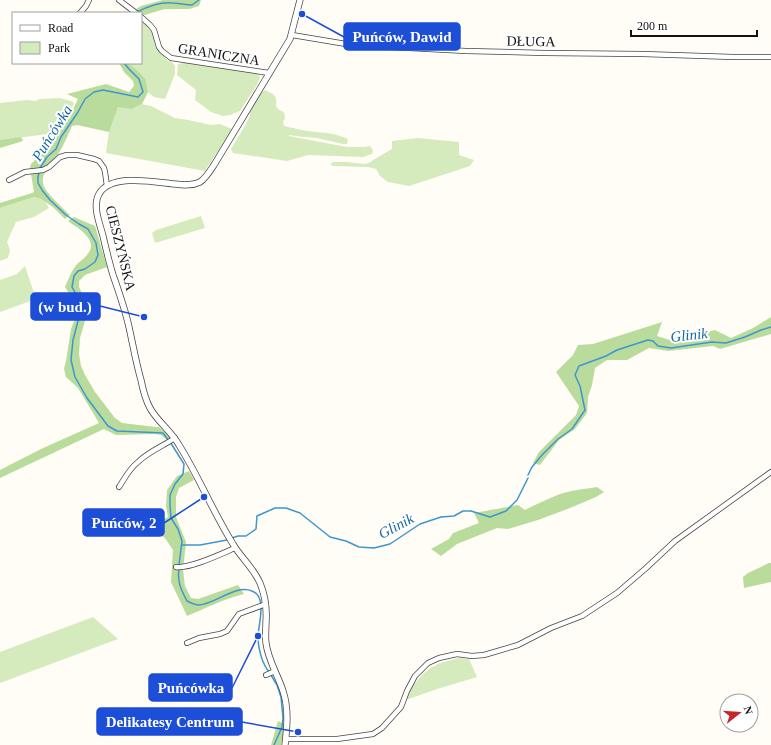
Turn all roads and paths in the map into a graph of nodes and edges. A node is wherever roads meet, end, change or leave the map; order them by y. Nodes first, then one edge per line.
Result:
1 (89, 0) edge
2 (119, 0) edge
3 (300, 0) edge
4 (135, 11) edge
5 (81, 12) edge
6 (142, 18) edge
7 (292, 35) junction
8 (771, 57) edge
9 (269, 73) junction
10 (9, 180) dead end
11 (107, 186) junction
12 (173, 439) junction
13 (771, 472) edge
14 (119, 487) dead end
15 (235, 548) junction
16 (178, 567) dead end
17 (263, 605) junction
18 (187, 643) dead end
19 (273, 672) junction
20 (266, 675) dead end
21 (285, 742) edge

1 - 5 street
2 - 4 street
3 - 7 street, CIESZYŃSKA
6 - 9 street, GRANICZNA
7 - 8 street, DŁUGA
7 - 9 street, CIESZYŃSKA
9 - 11 street, CIESZYŃSKA
10 - 11 street
11 - 12 street, CIESZYŃSKA
12 - 14 street
12 - 15 street, CIESZYŃSKA
13 - 21 street
15 - 16 street
15 - 17 street, CIESZYŃSKA
17 - 18 street
17 - 19 street, CIESZYŃSKA
19 - 20 street
19 - 21 street, CIESZYŃSKA

